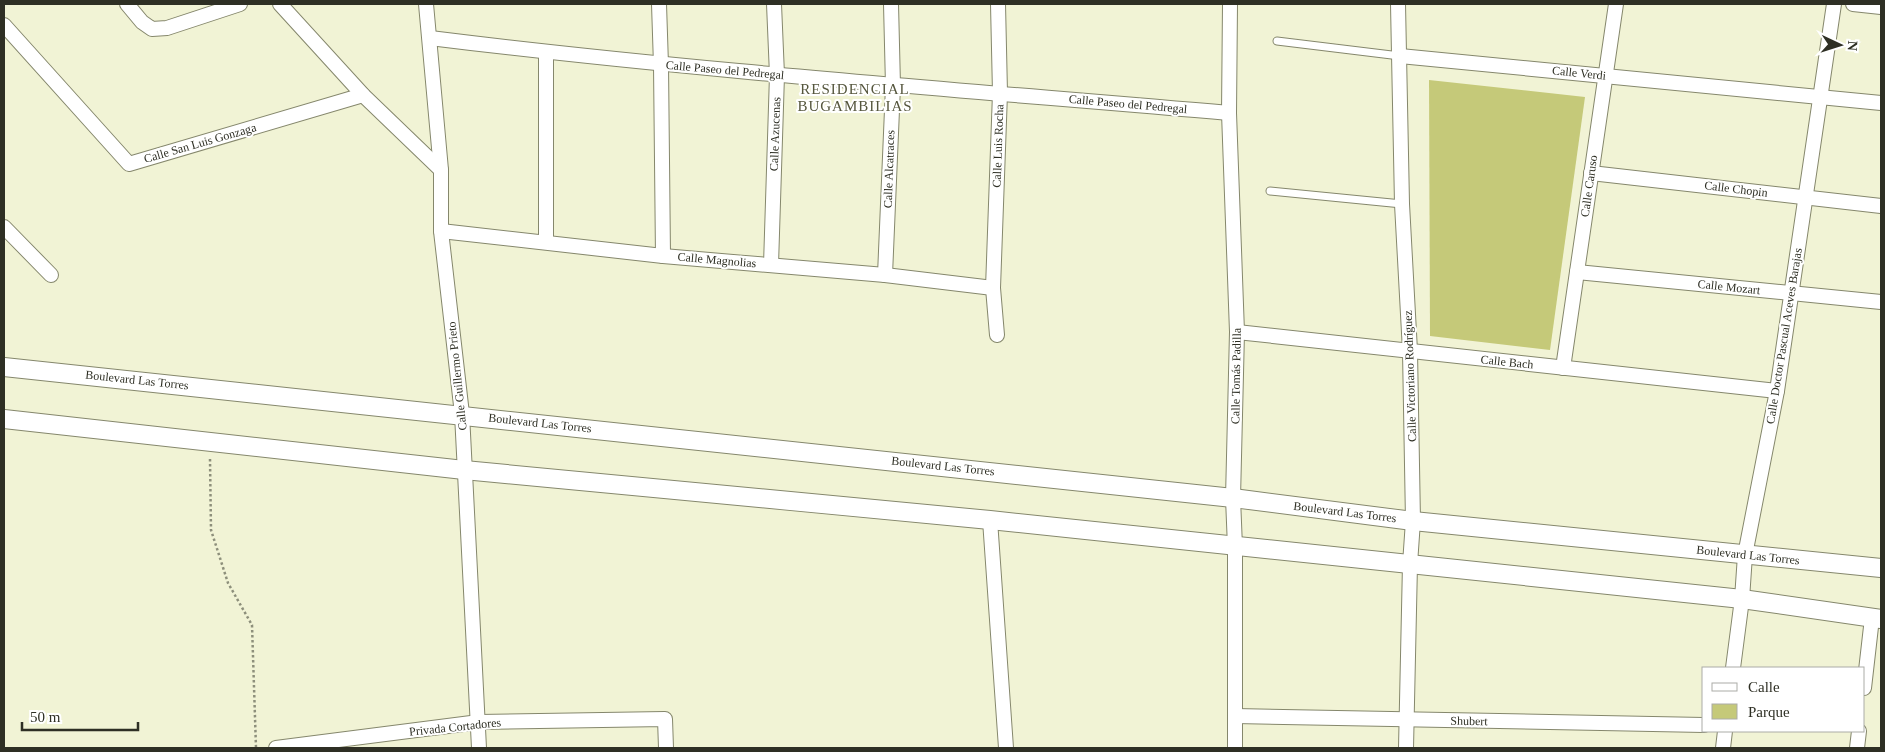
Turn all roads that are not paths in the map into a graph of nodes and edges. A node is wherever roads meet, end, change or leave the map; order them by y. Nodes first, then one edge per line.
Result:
1 (127, 4) edge
2 (240, 4) edge
3 (280, 4) edge
4 (426, 4) edge
5 (659, 4) edge
6 (774, 4) edge
7 (891, 4) edge
8 (998, 4) edge
9 (1230, 4) edge
10 (1398, 4) edge
11 (1616, 4) edge
12 (1834, 4) edge
13 (1853, 4) edge
14 (1881, 6) edge
15 (4, 25) edge
16 (430, 38) junction
17 (1277, 41) dead end
18 (546, 52) junction
19 (1400, 56) junction
20 (662, 65) junction
21 (777, 75) junction
22 (1605, 76) junction
23 (893, 86) junction
24 (1000, 93) junction
25 (363, 95) junction
26 (1820, 97) junction
27 (1881, 103) edge
28 (1230, 112) junction
29 (441, 170) junction
30 (1591, 173) junction
31 (1270, 191) dead end
32 (1805, 197) junction
33 (1402, 204) junction
34 (1881, 206) edge
35 (4, 227) edge
36 (441, 232) junction
37 (546, 242) junction
38 (663, 256) junction
39 (772, 265) junction
40 (1576, 272) junction
41 (51, 275) dead end
42 (885, 275) junction
43 (993, 288) junction
44 (1792, 293) junction
45 (1881, 302) edge
46 (1237, 332) junction
47 (998, 335) dead end
48 (1410, 351) junction
49 (4, 367) edge
50 (1563, 368) junction
51 (1777, 391) junction
52 (462, 414) junction
53 (4, 419) edge
54 (464, 470) junction
55 (1233, 498) junction
56 (990, 520) junction
57 (1413, 521) junction
58 (1235, 546) junction
59 (1745, 556) junction
60 (1410, 564) junction
61 (1881, 568) edge
62 (1742, 598) junction
63 (1876, 618) edge
64 (1733, 667) edge
65 (1865, 682) edge
66 (1235, 716) junction
67 (1407, 720) junction
68 (479, 722) junction
69 (1702, 725) edge
70 (1725, 732) edge
71 (1859, 732) edge
72 (276, 748) edge
73 (479, 748) edge
74 (666, 748) edge
75 (1006, 748) edge
76 (1235, 748) edge
77 (1406, 748) edge
78 (1723, 748) edge
79 (1857, 748) edge

1 - 2 street
3 - 25 street
4 - 16 street, Calle Guillermo Prieto
5 - 20 street
6 - 21 street, Calle Azucenas
7 - 23 street, Calle Alcatraces
8 - 24 street, Calle Luis Rocha
9 - 28 street, Calle Tomás Padilla
10 - 19 street, Calle Victoriano Rodríguez
11 - 22 street, Calle Caruso
12 - 26 street, Calle Doctor Pascual Aceves Barajas
13 - 14 street
15 - 25 street, Calle San Luis Gonzaga
16 - 18 street, Calle Paseo del Pedregal
16 - 29 street, Calle Guillermo Prieto
17 - 19 lane, Calle Verdi
18 - 20 street, Calle Paseo del Pedregal
18 - 37 street
19 - 22 street, Calle Verdi
19 - 33 street, Calle Victoriano Rodríguez
20 - 21 street, Calle Paseo del Pedregal
20 - 38 street
21 - 23 street, Calle Paseo del Pedregal
21 - 39 street, Calle Azucenas
22 - 26 street, Calle Verdi
22 - 30 street, Calle Caruso
23 - 24 street, Calle Paseo del Pedregal
23 - 42 street, Calle Alcatraces
24 - 28 street, Calle Paseo del Pedregal
24 - 43 street, Calle Luis Rocha
25 - 29 street
26 - 27 street, Calle Verdi
26 - 32 street, Calle Doctor Pascual Aceves Barajas
28 - 46 street, Calle Tomás Padilla
29 - 36 street, Calle Guillermo Prieto
30 - 32 street, Calle Chopin
30 - 40 street, Calle Caruso
31 - 33 lane
32 - 34 street, Calle Chopin
32 - 44 street, Calle Doctor Pascual Aceves Barajas
33 - 48 street, Calle Victoriano Rodríguez
35 - 41 street
36 - 37 street, Calle Magnolias
36 - 52 street, Calle Guillermo Prieto
37 - 38 street, Calle Magnolias
38 - 39 street, Calle Magnolias
39 - 42 street, Calle Magnolias
40 - 44 street, Calle Mozart
40 - 50 street, Calle Caruso
42 - 43 street, Calle Magnolias
43 - 47 street, Calle Luis Rocha
44 - 45 street, Calle Mozart
44 - 51 street, Calle Doctor Pascual Aceves Barajas
46 - 48 street, Calle Bach
46 - 55 street, Calle Tomás Padilla
48 - 50 street, Calle Bach
48 - 57 street, Calle Victoriano Rodríguez
49 - 52 street, Boulevard Las Torres
50 - 51 street, Calle Bach
51 - 59 street, Calle Doctor Pascual Aceves Barajas
52 - 54 street, Calle Guillermo Prieto
52 - 55 street, Boulevard Las Torres
53 - 54 street
54 - 56 street
54 - 68 street, Calle Guillermo Prieto
55 - 57 street, Boulevard Las Torres
55 - 58 street, Calle Tomás Padilla
56 - 58 street
56 - 75 street
57 - 59 street, Boulevard Las Torres
57 - 60 street, Calle Victoriano Rodríguez
58 - 60 street
58 - 66 street, Calle Tomás Padilla
59 - 61 street, Boulevard Las Torres
59 - 62 street, Calle Doctor Pascual Aceves Barajas
60 - 62 street
60 - 67 street, Calle Victoriano Rodríguez
62 - 63 street
62 - 64 street, Calle Doctor Pascual Aceves Barajas
63 - 65 street
66 - 67 street, Shubert
66 - 76 street, Calle Tomás Padilla
67 - 69 street, Shubert
67 - 77 street, Calle Victoriano Rodríguez
68 - 72 street, Privada Cortadores
68 - 73 street, Calle Guillermo Prieto
68 - 74 street, Privada Cortadores
70 - 78 street
71 - 79 street

